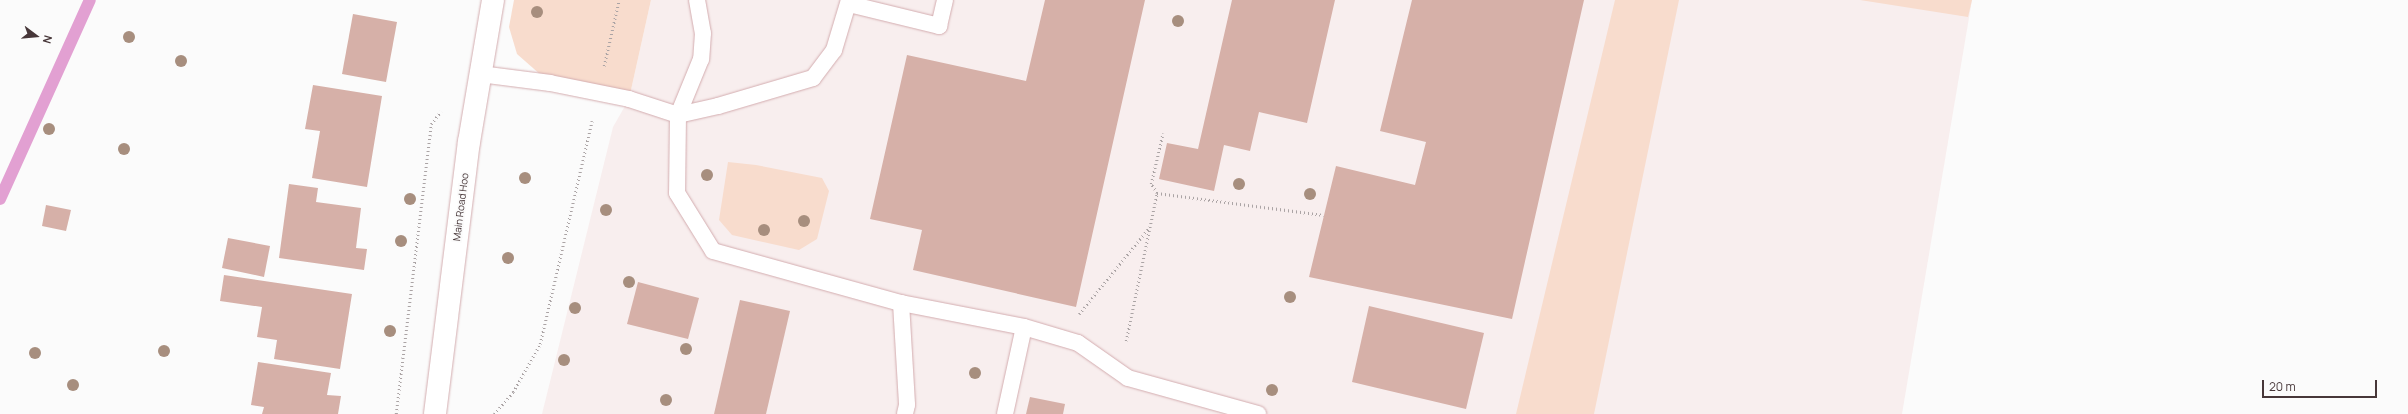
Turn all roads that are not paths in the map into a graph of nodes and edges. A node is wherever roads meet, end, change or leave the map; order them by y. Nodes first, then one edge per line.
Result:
1 (493, 0) edge
2 (697, 0) edge
3 (945, 0) edge
4 (849, 2) edge
5 (480, 74) junction
6 (678, 115) junction
7 (901, 303) junction
8 (1024, 327) junction
9 (435, 414) edge
10 (905, 414) edge
11 (1006, 414) edge
12 (1258, 414) edge

1 - 5 street, Main Road Hoo
2 - 6 lane
3 - 4 lane
4 - 6 lane
5 - 6 lane
5 - 9 street, Main Road Hoo
6 - 7 lane
7 - 8 lane
7 - 10 lane
8 - 11 lane
8 - 12 lane

